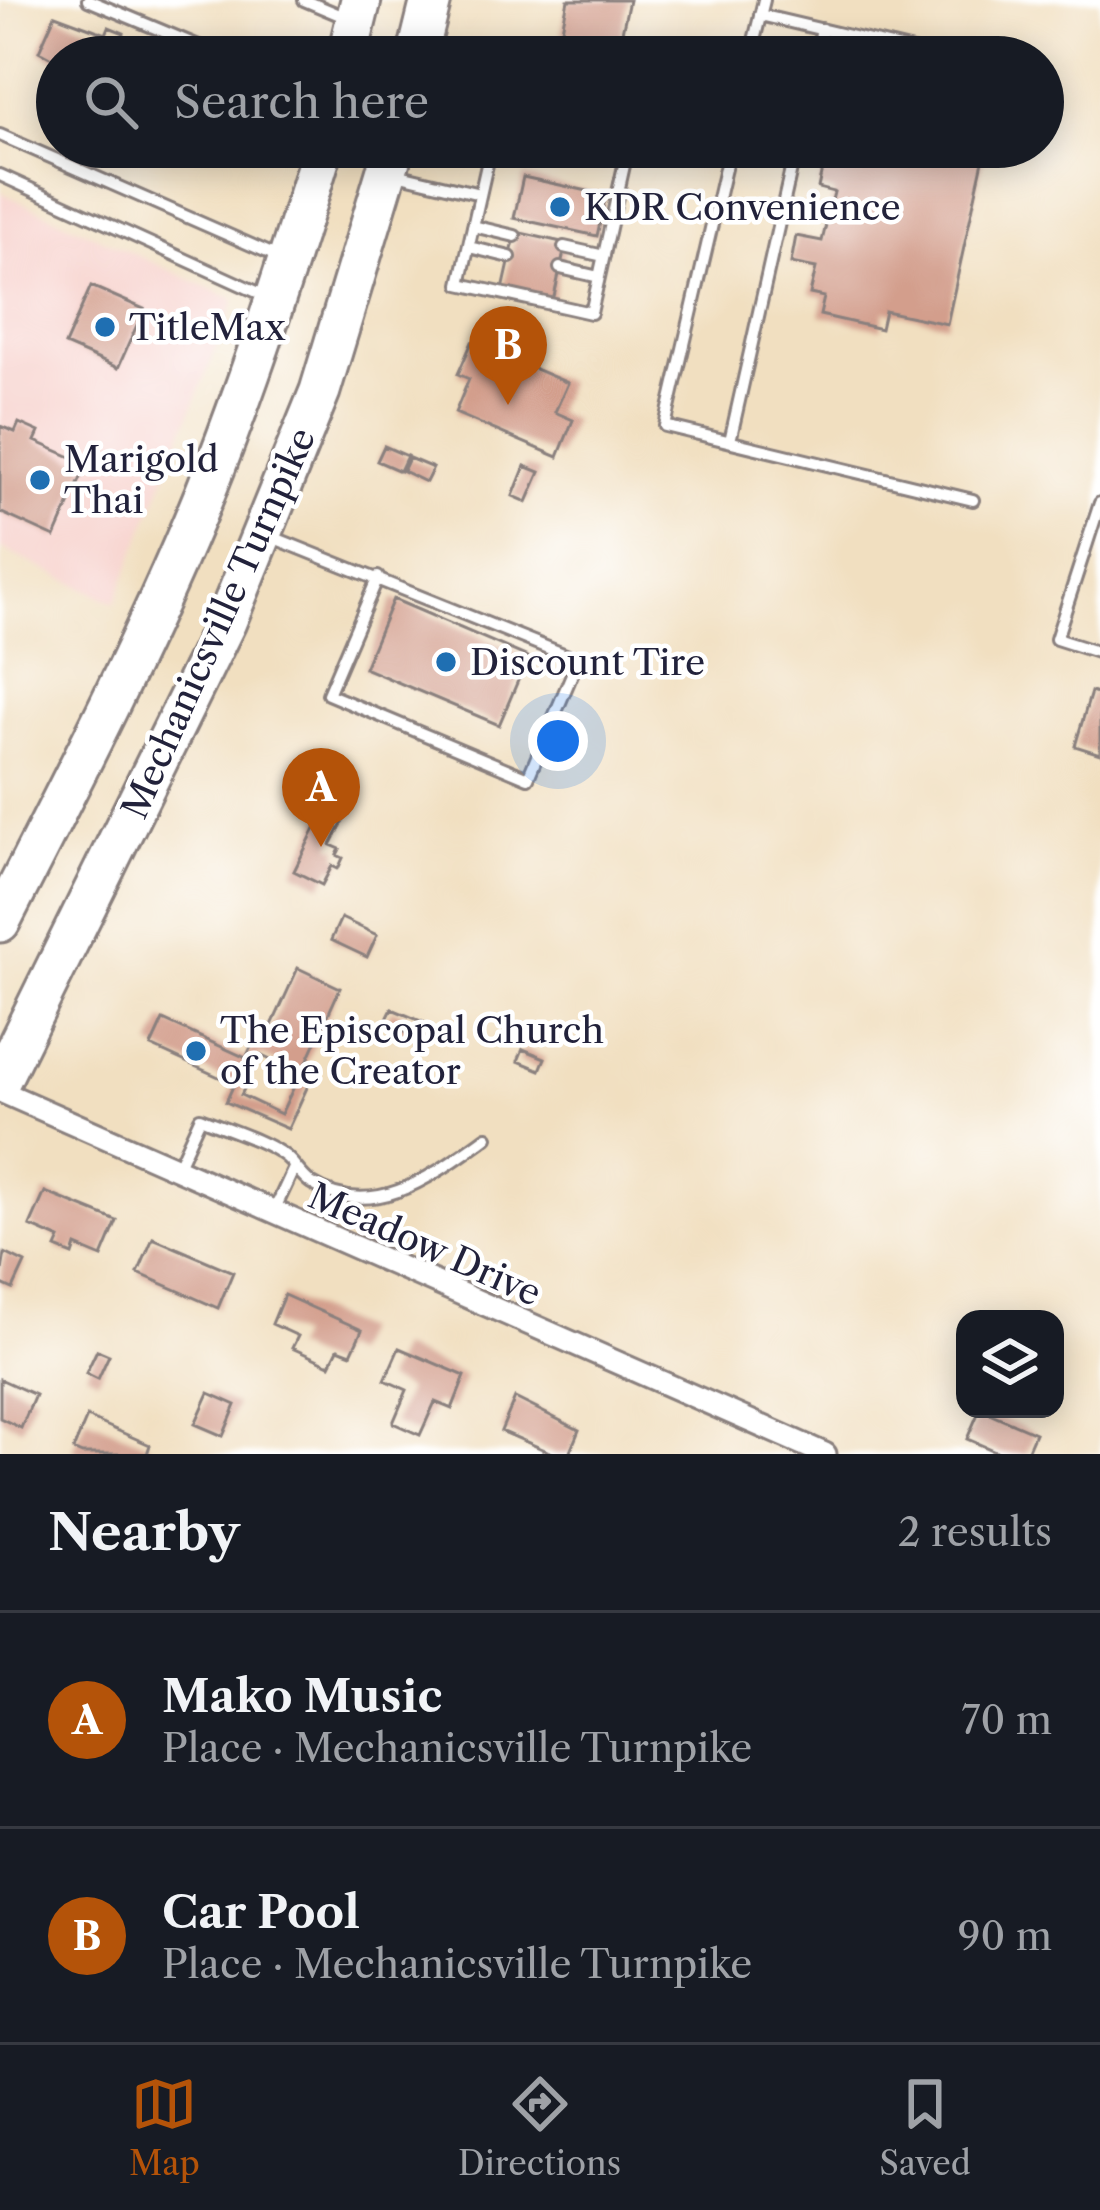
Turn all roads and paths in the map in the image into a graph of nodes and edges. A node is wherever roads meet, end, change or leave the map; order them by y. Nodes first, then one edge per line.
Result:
1 (88, 0) edge
2 (304, 0) edge
3 (430, 0) edge
4 (764, 0) edge
5 (760, 14) junction
6 (355, 26) edge
7 (822, 29) junction
8 (175, 36) edge
9 (422, 36) edge
10 (755, 36) edge
11 (820, 36) edge
12 (851, 36) edge
13 (0, 135) edge
14 (36, 151) edge
15 (76, 168) edge
16 (317, 168) edge
17 (387, 168) edge
18 (413, 168) edge
19 (486, 168) edge
20 (623, 168) edge
21 (725, 168) edge
22 (791, 168) edge
23 (0, 175) edge
24 (480, 194) junction
25 (473, 226) junction
26 (515, 236) dead end
27 (469, 247) junction
28 (565, 247) dead end
29 (604, 256) junction
30 (510, 257) dead end
31 (289, 261) junction
32 (560, 268) dead end
33 (599, 277) junction
34 (277, 302) junction
35 (730, 440) junction
36 (973, 500) dead end
37 (1100, 503) edge
38 (263, 534) junction
39 (378, 577) junction
40 (1100, 653) edge
41 (0, 922) edge
42 (0, 1081) edge
43 (0, 1091) edge
44 (487, 1138) dead end
45 (176, 1168) junction
46 (294, 1168) junction
47 (273, 1213) junction
48 (825, 1454) edge

1 - 8 lane
2 - 6 lane
3 - 9 highway
4 - 5 lane
5 - 7 lane
5 - 10 lane
7 - 11 lane
7 - 12 lane
13 - 14 lane
15 - 31 lane
16 - 31 highway, Mechanicsville Turnpike
17 - 38 highway, Mechanicsville Turnpike
18 - 24 lane
19 - 24 lane
20 - 29 lane
21 - 35 lane
22 - 35 lane
23 - 34 lane
24 - 25 lane
25 - 26 lane
25 - 27 lane
27 - 30 lane
27 - 33 lane
28 - 29 lane
29 - 33 lane
31 - 34 highway, Mechanicsville Turnpike
32 - 33 lane
34 - 41 highway, Mechanicsville Turnpike
35 - 36 lane
37 - 40 lane
38 - 39 lane
38 - 42 highway, Mechanicsville Turnpike
39 - 39 lane
43 - 45 street, Meadow Drive
44 - 46 lane
45 - 46 lane
45 - 47 street, Meadow Drive
46 - 47 lane
47 - 48 street, Meadow Drive

